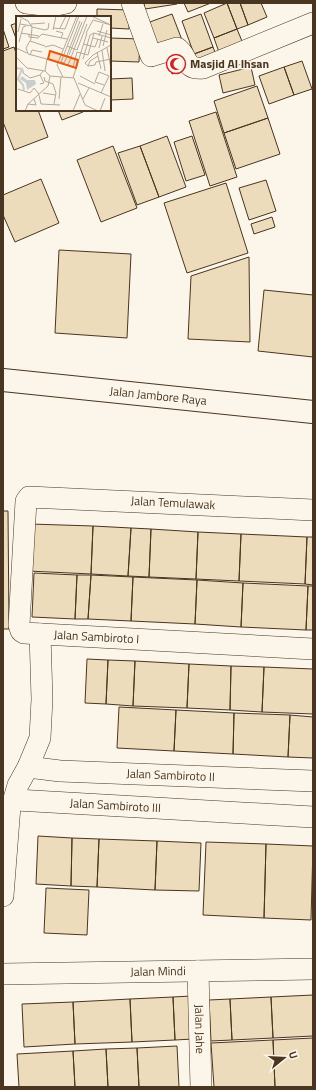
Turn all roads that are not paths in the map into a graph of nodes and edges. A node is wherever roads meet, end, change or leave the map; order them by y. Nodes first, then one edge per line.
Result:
1 (26, 3) edge
2 (66, 3) edge
3 (132, 3) edge
4 (313, 23) edge
5 (3, 380) edge
6 (313, 412) edge
7 (34, 497) joint
8 (313, 510) edge
9 (40, 634) junction
10 (313, 649) edge
11 (28, 767) junction
12 (313, 780) edge
13 (13, 802) junction
14 (313, 817) edge
15 (3, 896) edge
16 (313, 969) edge
17 (198, 971) junction
18 (3, 974) edge
19 (201, 1087) edge

1 - 2 street
3 - 4 street
5 - 6 street, Jalan Jambore Raya
7 - 8 street, Jalan Temulawak
7 - 9 street, Jalan Sambiroto I
9 - 10 street, Jalan Sambiroto I
9 - 11 street
11 - 12 street, Jalan Sambiroto II
11 - 13 street
13 - 14 street, Jalan Sambiroto III
13 - 15 street
16 - 17 street, Jalan Mindi
17 - 18 street, Jalan Mindi
17 - 19 street, Jalan Jahe

